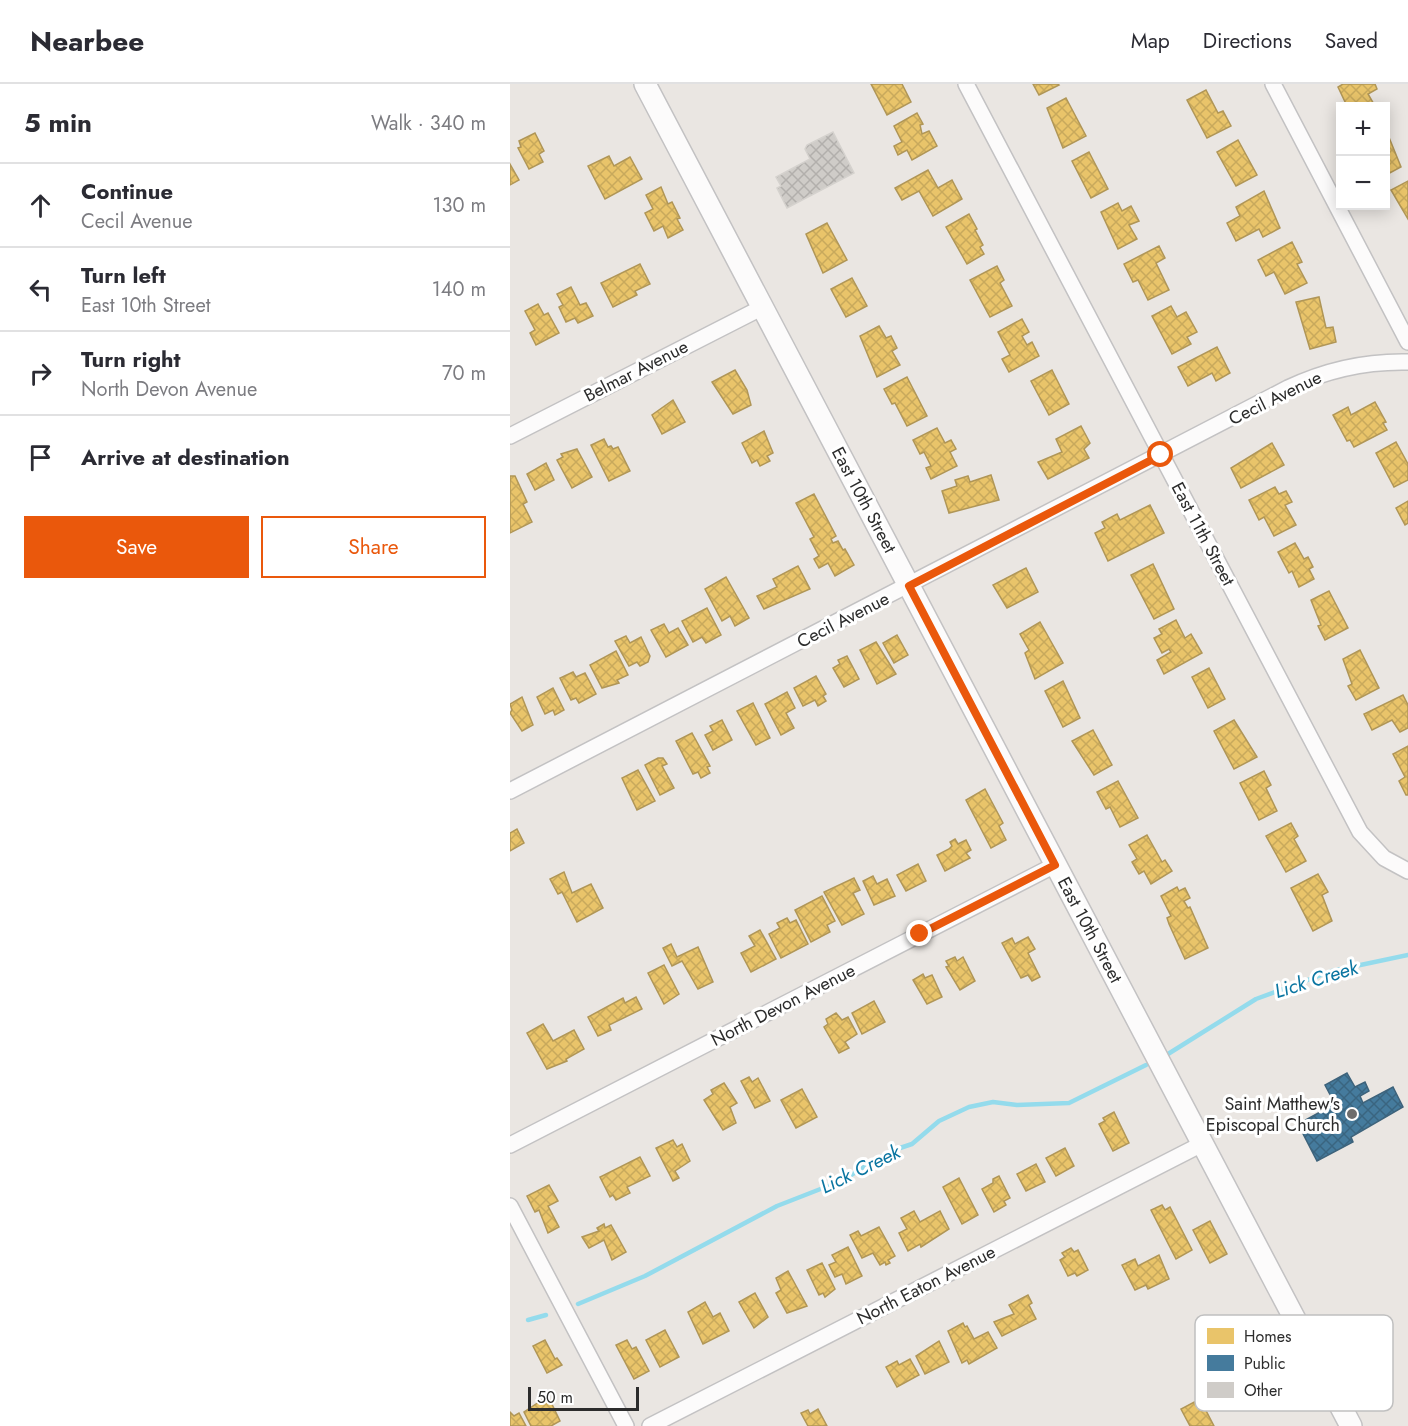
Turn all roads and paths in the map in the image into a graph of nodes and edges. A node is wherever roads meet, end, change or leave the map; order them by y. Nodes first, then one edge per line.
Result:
1 (645, 84) edge
2 (966, 84) edge
3 (1273, 84) edge
4 (763, 307) junction
5 (1408, 342) edge
6 (1408, 362) edge
7 (510, 436) edge
8 (1161, 455) junction
9 (909, 586) junction
10 (510, 791) edge
11 (1055, 865) junction
12 (1408, 871) edge
13 (1202, 1144) junction
14 (510, 1145) edge
15 (510, 1206) edge
16 (1292, 1315) edge
17 (1343, 1411) edge
18 (626, 1426) edge
19 (650, 1426) edge
20 (1351, 1426) edge

1 - 4 main road, East 10th Street
2 - 8 street, East 11th Street
3 - 5 street
4 - 7 street, Belmar Avenue
4 - 9 main road, East 10th Street
6 - 8 street, Cecil Avenue
8 - 9 street, Cecil Avenue
8 - 12 street, East 11th Street
9 - 10 street, Cecil Avenue
9 - 11 main road, East 10th Street
11 - 13 main road, East 10th Street
11 - 14 street, North Devon Avenue
13 - 16 main road, East 10th Street
13 - 19 street, North Eaton Avenue
15 - 18 street
17 - 20 main road, East 10th Street

